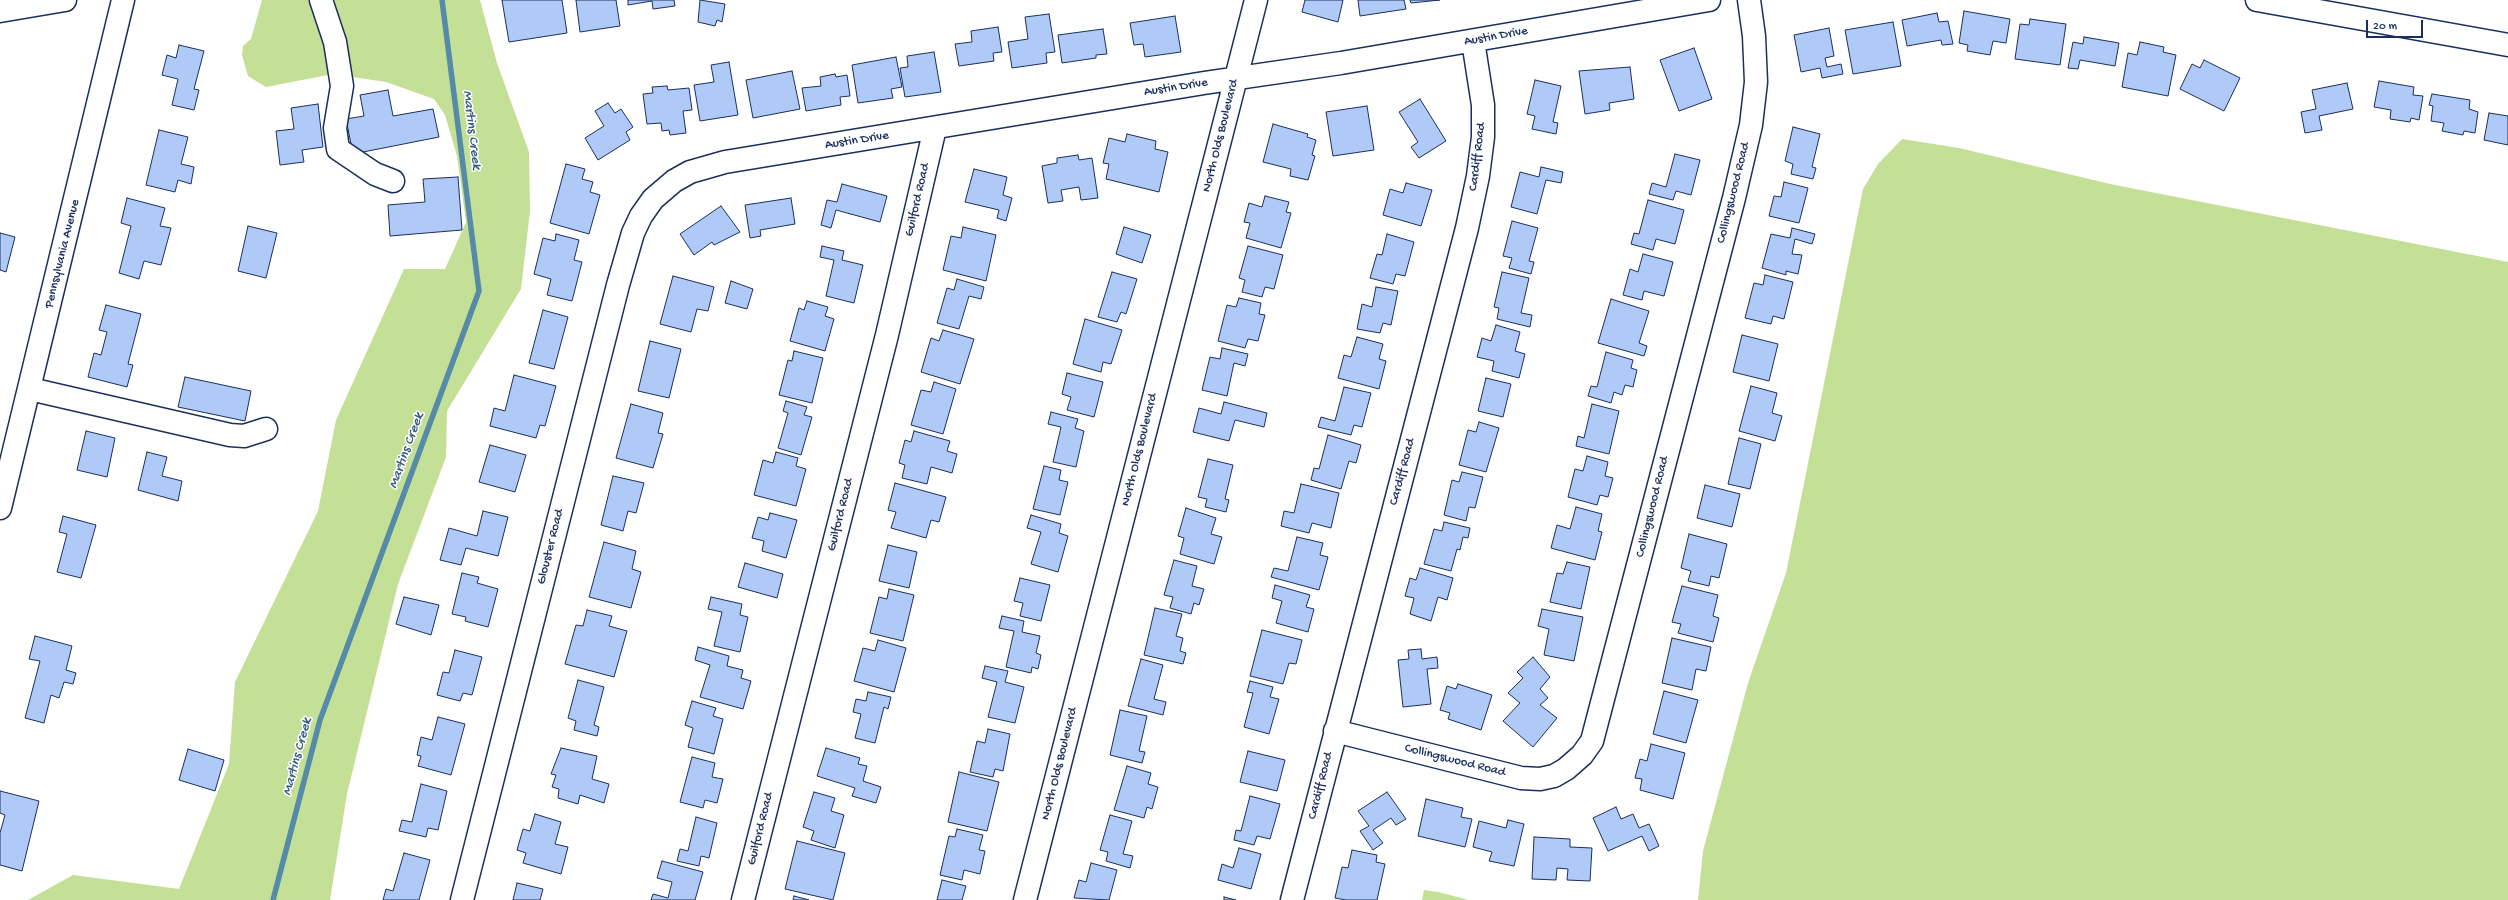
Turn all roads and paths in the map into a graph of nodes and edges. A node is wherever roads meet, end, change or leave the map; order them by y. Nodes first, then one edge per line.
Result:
1 (65, 0) edge
2 (123, 0) edge
3 (321, 0) edge
4 (1256, 0) edge
5 (1709, 0) edge
6 (1749, 0) edge
7 (2257, 0) edge
8 (41, 2) edge
9 (0, 11) edge
10 (1473, 41) junction
11 (2508, 45) edge
12 (1236, 79) junction
13 (935, 128) junction
14 (393, 181) dead end
15 (653, 199) joint
16 (30, 389) junction
17 (266, 429) dead end
18 (0, 508) edge
19 (1335, 732) junction
20 (462, 900) edge
21 (743, 900) edge
22 (1025, 900) edge
23 (1292, 900) edge

1 - 8 street
2 - 16 street, Pennsylvania Avenue
3 - 14 street
4 - 12 street, North Olds Boulevard
5 - 10 street, Austin Drive
6 - 19 street, Collingswood Road
7 - 11 street
8 - 9 street
10 - 12 street, Austin Drive
10 - 19 street, Cardiff Road
12 - 13 street, Austin Drive
12 - 22 street, North Olds Boulevard
13 - 15 street, Austin Drive
13 - 21 street, Guilford Road
15 - 20 street, Glouster Road
16 - 17 street
16 - 18 street, Pennsylvania Avenue
19 - 23 street, Cardiff Road

